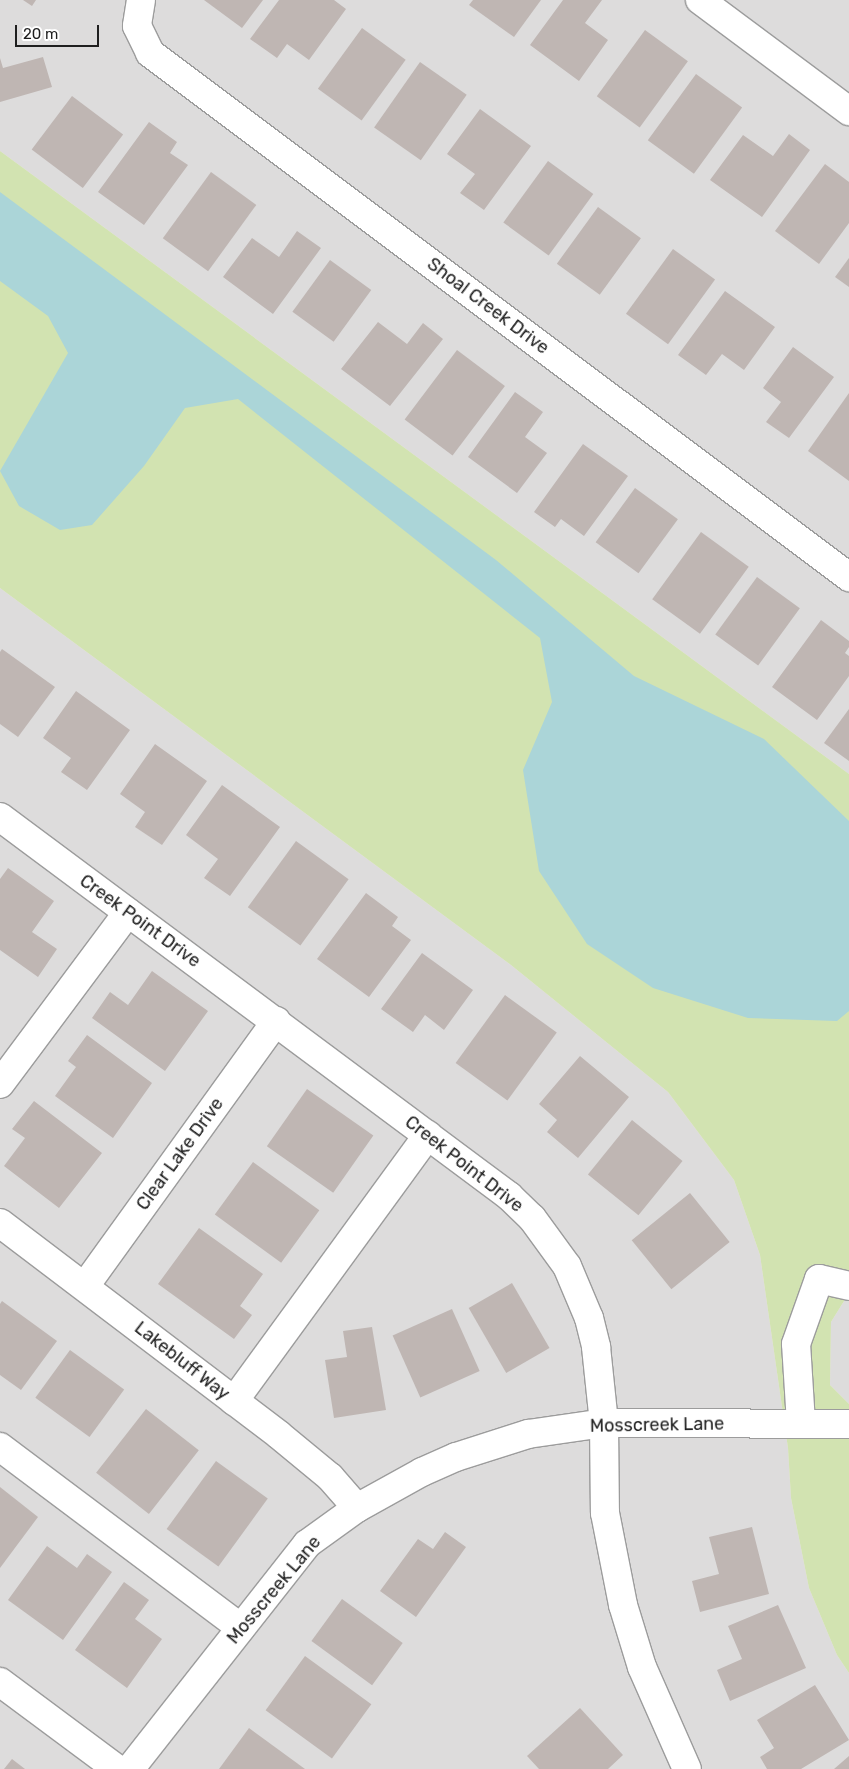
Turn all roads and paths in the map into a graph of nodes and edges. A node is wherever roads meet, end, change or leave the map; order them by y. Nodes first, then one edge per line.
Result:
1 (700, 0) edge
2 (139, 13) edge
3 (849, 111) edge
4 (849, 578) edge
5 (0, 817) edge
6 (128, 912) junction
7 (276, 1021) junction
8 (0, 1084) edge
9 (428, 1135) junction
10 (0, 1223) edge
11 (85, 1286) junction
12 (849, 1286) edge
13 (234, 1401) junction
14 (604, 1423) junction
15 (800, 1423) junction
16 (846, 1424) edge
17 (0, 1447) edge
18 (357, 1508) junction
19 (241, 1628) junction
20 (0, 1682) edge
21 (117, 1769) edge
22 (130, 1769) edge
23 (687, 1769) edge

1 - 3 street
2 - 4 street, Shoal Creek Drive
5 - 6 street, Creek Point Drive
6 - 7 street, Creek Point Drive
6 - 8 street
7 - 9 street, Creek Point Drive
7 - 11 street, Clear Lake Drive
9 - 13 street
9 - 14 street, Creek Point Drive
10 - 11 street, Lakebluff Way
11 - 13 street, Lakebluff Way
12 - 15 street
13 - 18 street, Lakebluff Way
14 - 15 street, Mosscreek Lane
14 - 18 street, Mosscreek Lane
14 - 23 street, Creek Point Drive
15 - 16 street, Mosscreek Lane
17 - 19 street
18 - 19 street, Mosscreek Lane
19 - 22 street, Mosscreek Lane
20 - 21 street

